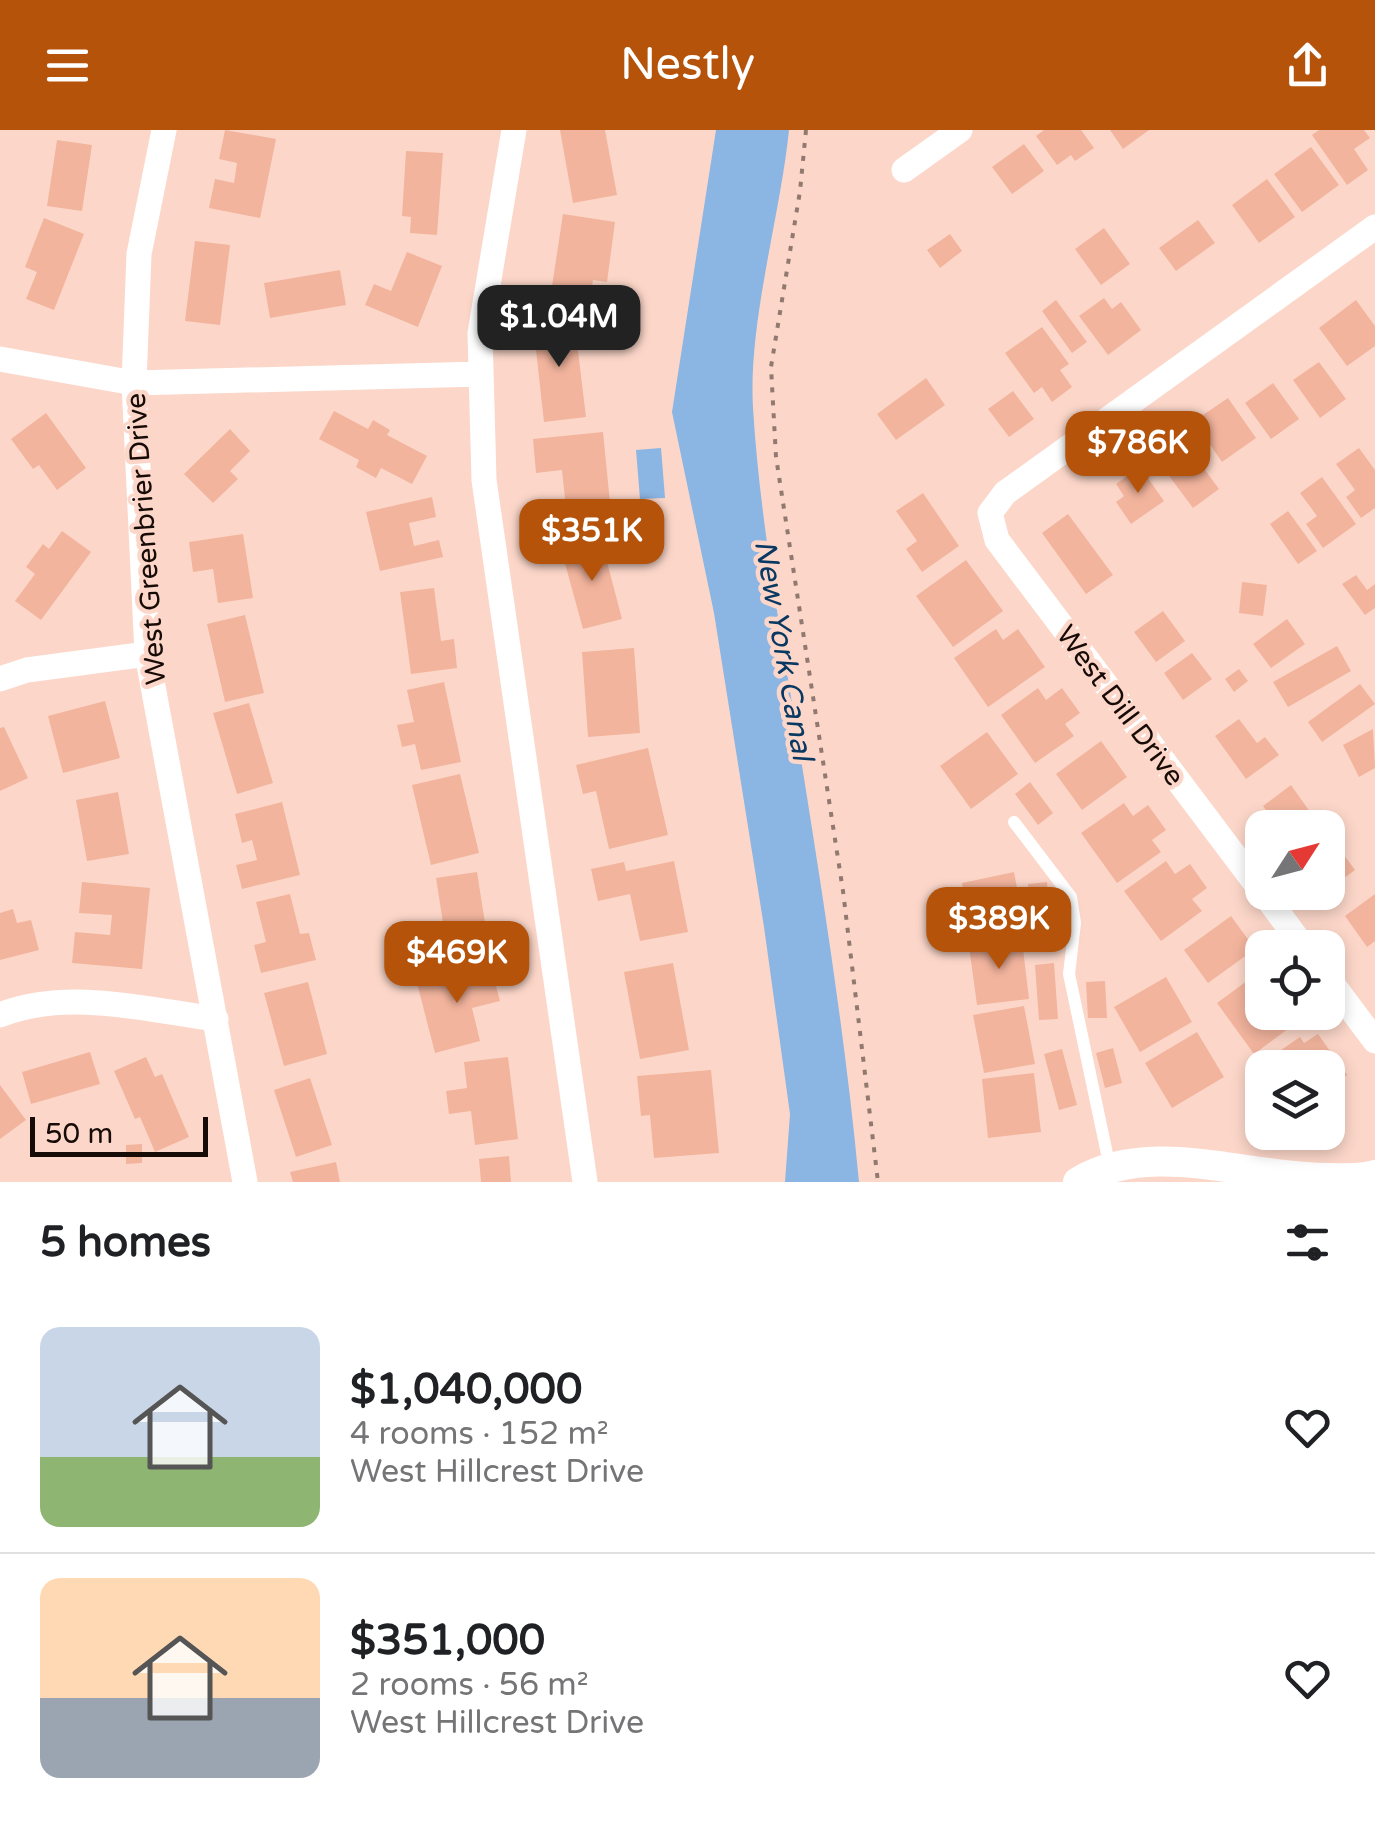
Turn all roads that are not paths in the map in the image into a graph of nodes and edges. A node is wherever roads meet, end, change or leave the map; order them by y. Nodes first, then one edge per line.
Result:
1 (164, 130) edge
2 (514, 130) edge
3 (960, 130) edge
4 (904, 170) dead end
5 (1375, 227) edge
6 (0, 359) edge
7 (481, 374) junction
8 (134, 384) junction
9 (147, 654) junction
10 (0, 679) edge
11 (1014, 822) dead end
12 (1245, 868) edge
13 (1345, 1001) edge
14 (0, 1015) edge
15 (216, 1019) junction
16 (1375, 1041) edge
17 (1110, 1170) junction
18 (1375, 1175) edge
19 (1309, 1180) edge
20 (245, 1182) edge
21 (585, 1182) edge
22 (1078, 1182) edge

1 - 8 street, West Greenbrier Drive
2 - 7 street
3 - 4 street
5 - 12 street, West Dill Drive
6 - 8 street
7 - 8 street
7 - 21 street
8 - 9 street, West Greenbrier Drive
9 - 10 street
9 - 15 street, West Greenbrier Drive
11 - 17 lane
13 - 16 street
14 - 15 street
15 - 20 street, West Greenbrier Drive
17 - 19 street
17 - 22 street
18 - 19 street

